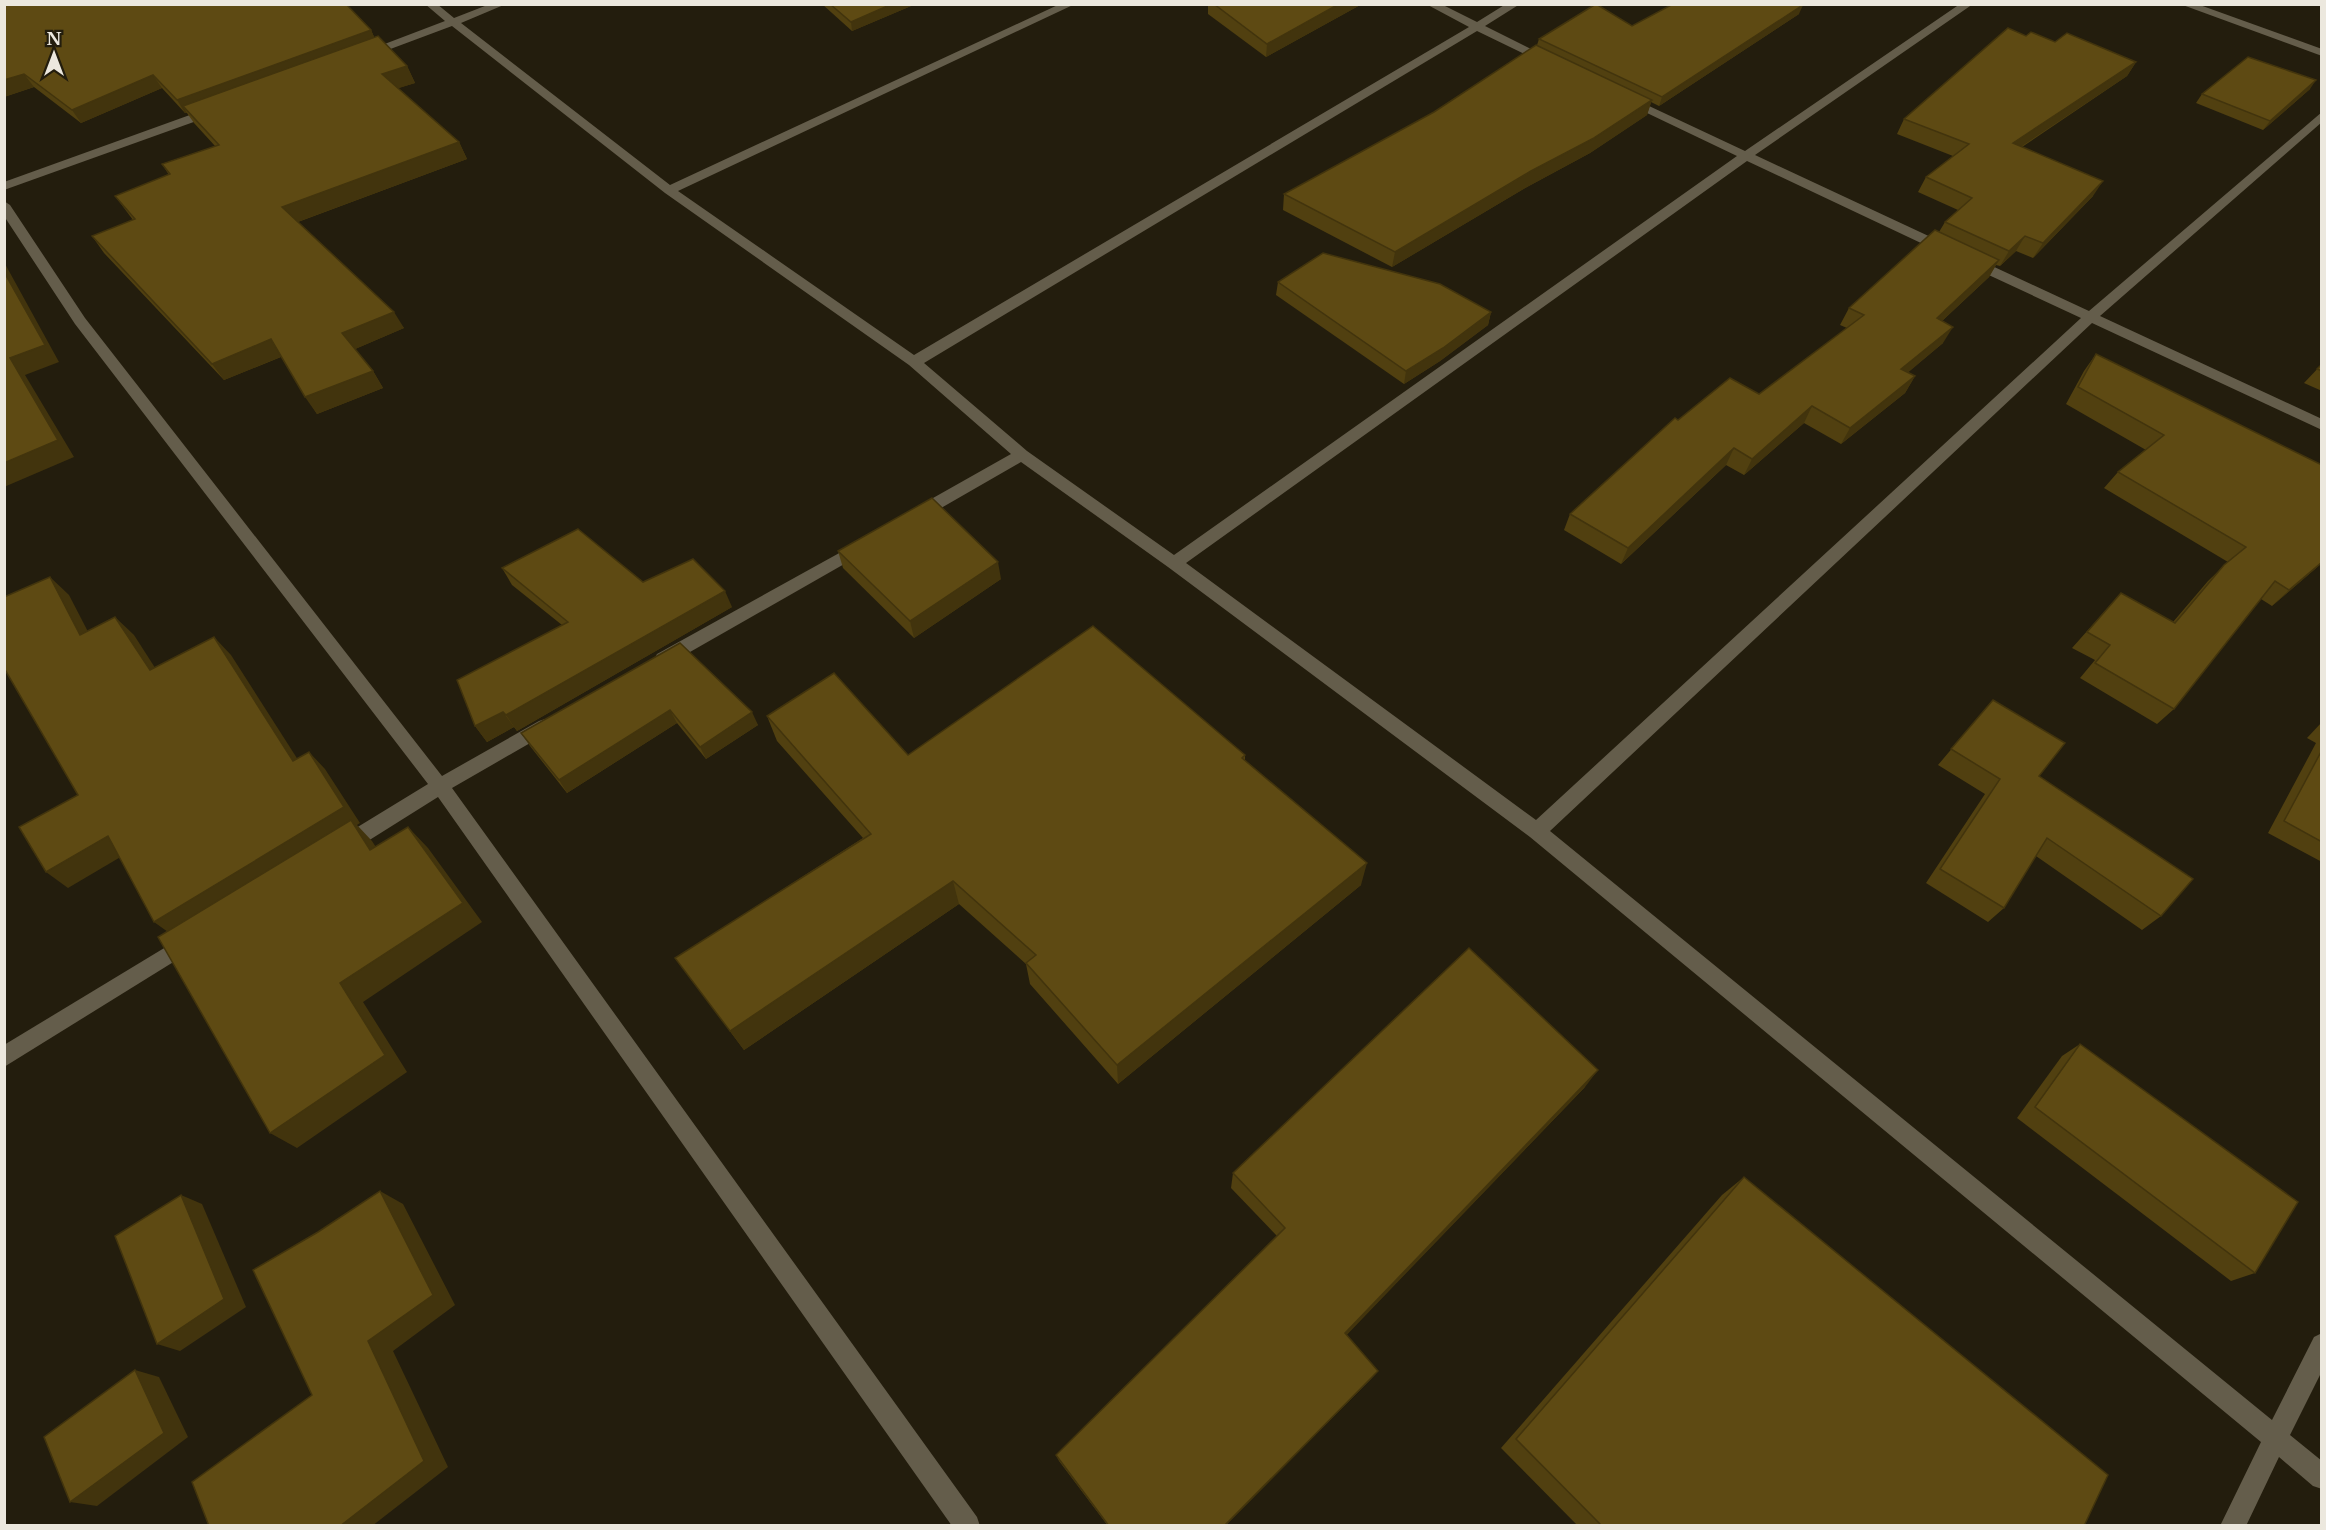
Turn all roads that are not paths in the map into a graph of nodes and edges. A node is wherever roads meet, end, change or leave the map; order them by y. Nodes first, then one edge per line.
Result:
1 (430, 4) edge
2 (501, 4) edge
3 (1070, 4) edge
4 (1431, 4) edge
5 (1515, 4) edge
6 (1968, 4) edge
7 (2185, 4) edge
8 (455, 22) junction
9 (1476, 26) junction
10 (2322, 52) edge
11 (354, 59) edge
12 (1557, 66) edge
13 (1617, 95) edge
14 (218, 108) edge
15 (2322, 115) edge
16 (1747, 155) junction
17 (4, 186) edge
18 (669, 190) junction
19 (4, 205) edge
20 (2090, 318) junction
21 (914, 362) junction
22 (2322, 425) edge
23 (1022, 455) junction
24 (897, 526) edge
25 (876, 538) edge
26 (1174, 563) junction
27 (648, 668) edge
28 (565, 715) edge
29 (440, 786) junction
30 (1537, 831) junction
31 (328, 856) edge
32 (207, 931) edge
33 (4, 1057) edge
34 (2322, 1345) edge
35 (2275, 1439) junction
36 (2322, 1477) edge
37 (968, 1526) edge
38 (2232, 1526) edge

1 - 8 street
2 - 8 street
3 - 18 street
4 - 9 street
5 - 9 street
6 - 16 street
7 - 10 street
8 - 11 street
8 - 18 street
9 - 12 street
9 - 21 street
13 - 16 street
14 - 17 street
15 - 20 street
16 - 20 street
16 - 26 street
18 - 21 street
19 - 29 street
20 - 22 street
20 - 30 street
21 - 23 street
23 - 24 street
23 - 26 street
25 - 27 street
26 - 30 street
28 - 29 street
29 - 31 street
29 - 37 street
30 - 35 street
32 - 33 street
34 - 35 street
35 - 36 street
35 - 38 street

